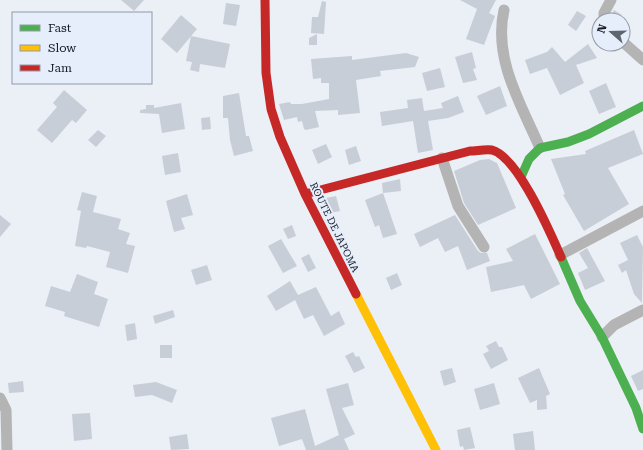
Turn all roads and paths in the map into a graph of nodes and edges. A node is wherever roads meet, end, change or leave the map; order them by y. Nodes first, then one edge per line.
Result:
1 (265, 0) edge
2 (611, 0) edge
3 (504, 10) dead end
4 (605, 12) edge
5 (631, 49) edge
6 (643, 60) edge
7 (643, 106) edge
8 (540, 148) junction
9 (442, 158) junction
10 (521, 177) junction
11 (305, 194) junction
12 (643, 211) edge
13 (484, 247) dead end
14 (560, 255) junction
15 (643, 310) edge
16 (602, 337) junction
17 (0, 398) edge
18 (639, 406) edge
19 (643, 429) edge
20 (7, 450) edge
21 (436, 450) edge

1 - 11 street, ROUTE DE JAPOMA
2 - 4 street
3 - 8 street
5 - 6 street
7 - 8 street
8 - 10 street
9 - 10 street
9 - 11 street
9 - 13 street
10 - 14 street
11 - 21 street, ROUTE DE JAPOMA
12 - 14 street
14 - 16 street
15 - 16 street
16 - 18 street
17 - 20 street
18 - 19 street

